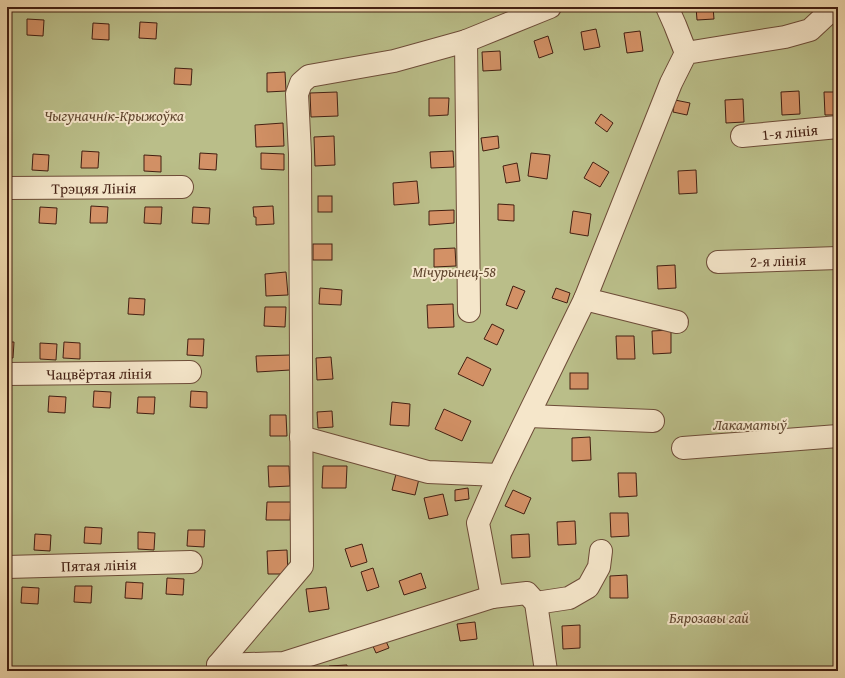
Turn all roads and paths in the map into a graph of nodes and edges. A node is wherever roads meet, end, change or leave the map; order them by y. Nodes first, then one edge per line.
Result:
1 (550, 7) edge
2 (832, 7) edge
3 (673, 13) edge
4 (466, 41) junction
5 (686, 54) junction
6 (838, 127) edge
7 (742, 136) dead end
8 (182, 187) dead end
9 (7, 188) edge
10 (838, 258) edge
11 (718, 262) dead end
12 (585, 298) junction
13 (469, 311) dead end
14 (678, 322) dead end
15 (190, 372) dead end
16 (7, 374) edge
17 (529, 416) junction
18 (653, 421) dead end
19 (838, 436) edge
20 (301, 437) junction
21 (683, 448) dead end
22 (499, 475) junction
23 (601, 551) dead end
24 (191, 562) dead end
25 (7, 567) edge
26 (492, 597) junction
27 (536, 603) junction
28 (218, 668) edge
29 (546, 671) edge

1 - 4 street
2 - 5 street
3 - 5 street
4 - 13 street
4 - 20 street
5 - 12 street
6 - 7 street, 1-я лінія
8 - 9 street, Трэцяя Лінія
10 - 11 street, 2-я лінія
12 - 14 street
12 - 17 street
15 - 16 street, Чацвёртая лінія
17 - 18 street
17 - 22 street
19 - 21 street
20 - 22 street
20 - 28 street
22 - 26 street
23 - 27 street
24 - 25 street, Пятая лінія
26 - 27 street
26 - 28 street
27 - 29 street

